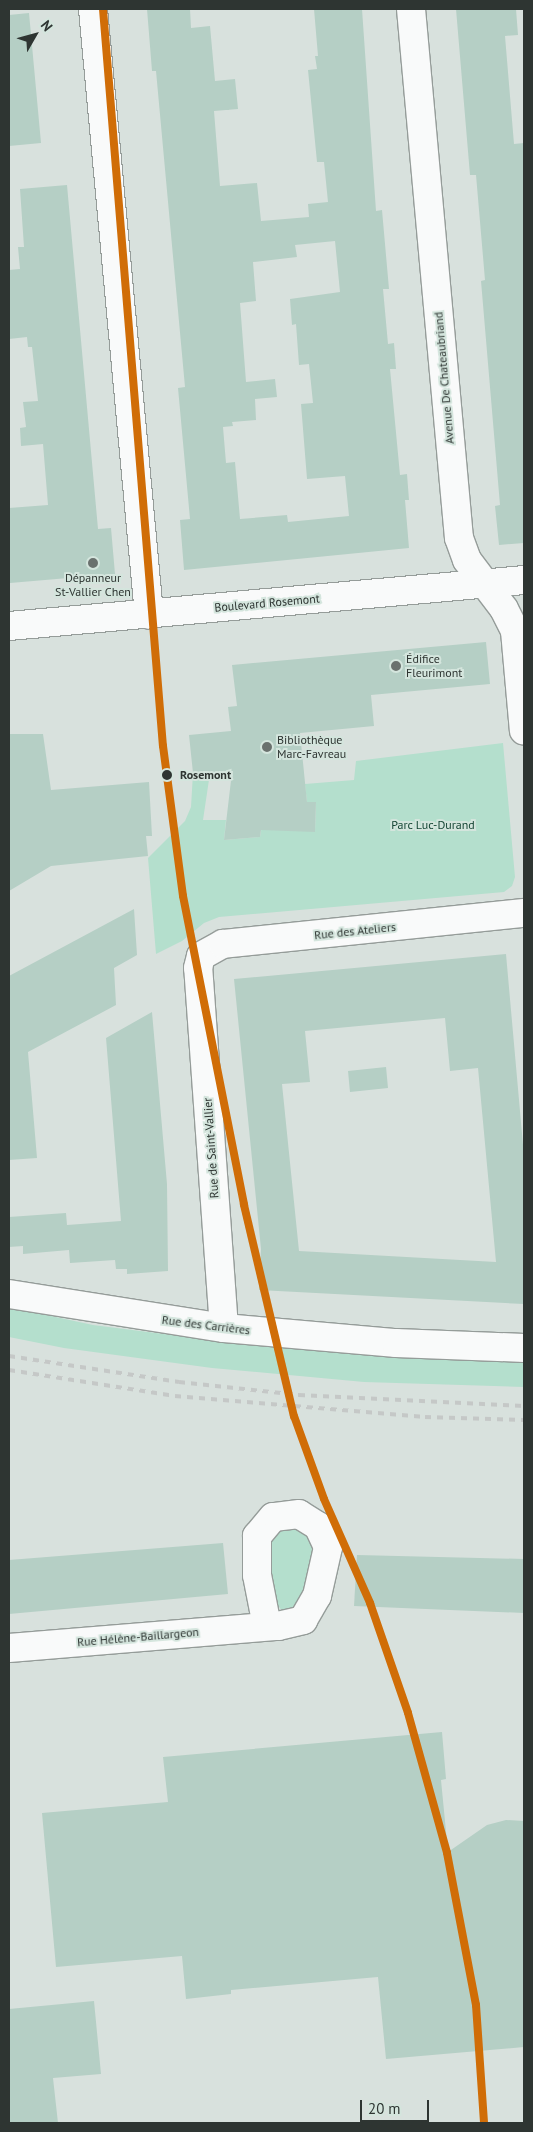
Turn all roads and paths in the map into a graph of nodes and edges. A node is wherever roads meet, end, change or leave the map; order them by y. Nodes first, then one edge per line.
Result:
1 (93, 9) edge
2 (411, 9) edge
3 (524, 580) edge
4 (484, 583) junction
5 (149, 614) junction
6 (9, 626) edge
7 (524, 731) edge
8 (524, 913) edge
9 (198, 968) joint
10 (9, 1294) edge
11 (224, 1328) junction
12 (524, 1348) edge
13 (267, 1626) dead end
14 (9, 1648) edge

1 - 5 street
2 - 4 street, Avenue De Chateaubriand
3 - 4 street, Boulevard Rosemont
4 - 5 street, Boulevard Rosemont
4 - 7 street, Avenue De Chateaubriand
5 - 6 street, Boulevard Rosemont
8 - 9 street, Rue des Ateliers
9 - 11 street, Rue de Saint-Vallier
10 - 11 street, Rue des Carrières
11 - 12 street, Rue des Carrières
13 - 14 street, Rue Hélène-Baillargeon

